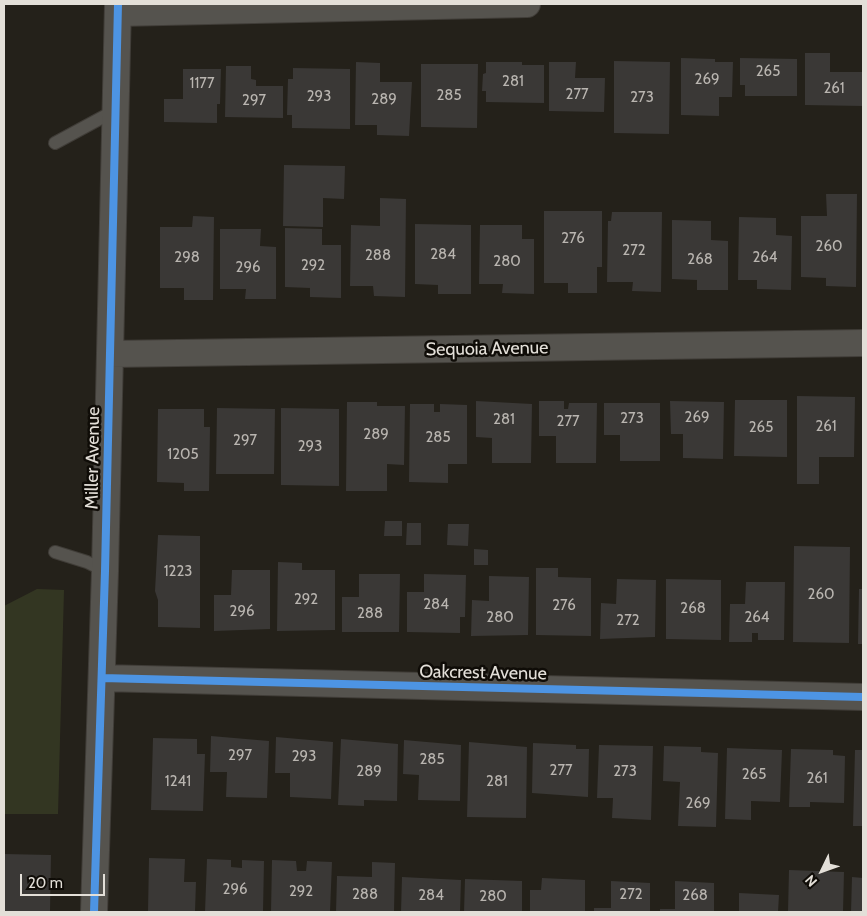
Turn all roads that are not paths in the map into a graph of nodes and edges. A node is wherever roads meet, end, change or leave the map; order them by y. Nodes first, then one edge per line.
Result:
1 (527, 4) edge
2 (118, 8) edge
3 (116, 110) junction
4 (54, 144) dead end
5 (863, 343) edge
6 (110, 354) junction
7 (55, 552) dead end
8 (105, 571) junction
9 (102, 678) junction
10 (863, 697) edge
11 (94, 912) edge

1 - 2 street
2 - 3 street, Miller Avenue
3 - 4 lane
3 - 6 street, Miller Avenue
5 - 6 street, Sequoia Avenue
6 - 8 street, Miller Avenue
7 - 8 lane
8 - 9 street, Miller Avenue
9 - 10 street, Oakcrest Avenue
9 - 11 street, Miller Avenue

